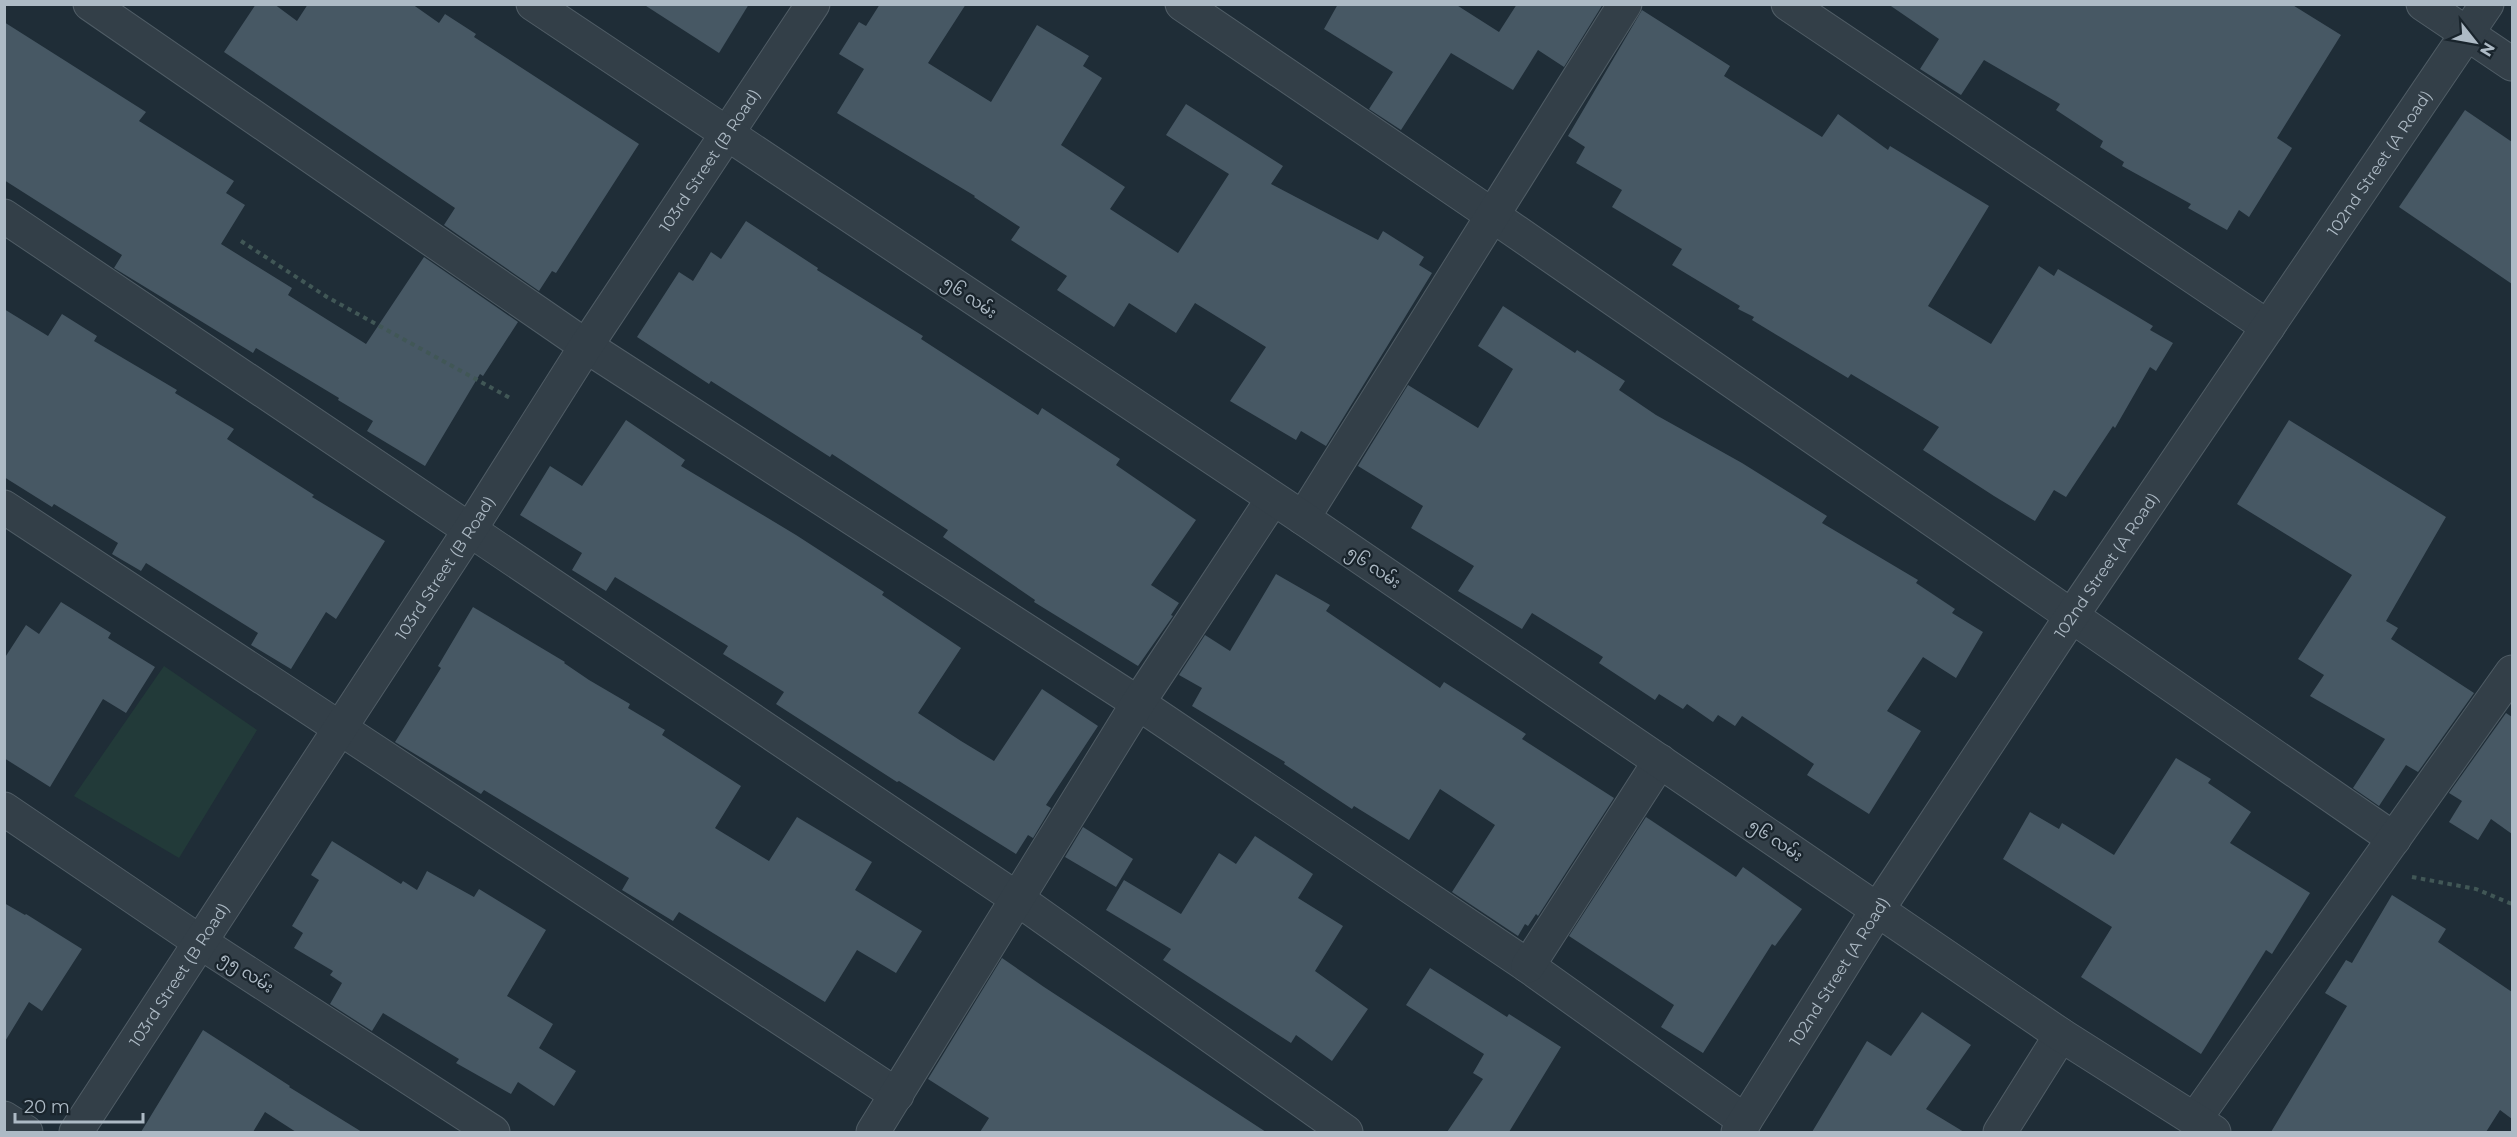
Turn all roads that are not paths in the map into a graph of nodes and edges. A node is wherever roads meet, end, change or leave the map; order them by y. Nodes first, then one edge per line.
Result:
1 (90, 4) edge
2 (532, 4) edge
3 (813, 4) edge
4 (1182, 4) edge
5 (1625, 4) edge
6 (1788, 4) edge
7 (2423, 4) edge
8 (2487, 4) edge
9 (2467, 34) junction
10 (2512, 64) edge
11 (728, 135) junction
12 (1492, 215) junction
13 (4, 216) edge
14 (2268, 327) junction
15 (586, 346) junction
16 (1272, 500) junction
17 (4, 507) edge
18 (1303, 518) junction
19 (471, 528) junction
20 (2071, 617) junction
21 (2512, 672) edge
22 (1138, 703) junction
23 (339, 729) junction
24 (1660, 761) junction
25 (4, 808) edge
26 (2394, 839) junction
27 (1019, 900) junction
28 (1878, 909) junction
29 (200, 942) junction
30 (1528, 966) junction
31 (2061, 1035) junction
32 (897, 1095) junction
33 (4, 1118) edge
34 (2205, 1126) edge
35 (1742, 1127) edge
36 (26, 1132) edge
37 (76, 1132) edge
38 (493, 1132) edge
39 (873, 1132) edge
40 (1346, 1132) edge
41 (2000, 1132) edge

1 - 15 street
2 - 11 street, ၅၆ လမ်း
3 - 11 street, 103rd Street (B Road)
4 - 12 street
5 - 12 street
6 - 14 street
7 - 9 street
8 - 9 street, 102nd Street (A Road)
9 - 10 street
9 - 14 street, 102nd Street (A Road)
11 - 15 street, 103rd Street (B Road)
11 - 16 street, ၅၆ လမ်း
12 - 18 street
12 - 20 street
13 - 19 street
14 - 20 street, 102nd Street (A Road)
15 - 19 street, 103rd Street (B Road)
15 - 22 street
16 - 18 street, ၅၆ လမ်း
16 - 22 street
17 - 23 street
18 - 24 street, ၅၆ လမ်း
19 - 23 street, 103rd Street (B Road)
19 - 27 street
20 - 26 street
20 - 28 street, 102nd Street (A Road)
21 - 26 street
22 - 27 street
22 - 30 street
23 - 29 street, 103rd Street (B Road)
23 - 32 street
24 - 28 street, ၅၆ လမ်း
24 - 30 street
25 - 29 street, ၅၅ လမ်း
26 - 34 street
27 - 32 street
27 - 40 street
28 - 31 street, ၅၆ လမ်း
28 - 35 street, 102nd Street (A Road)
29 - 37 street, 103rd Street (B Road)
29 - 38 street, ၅၅ လမ်း
30 - 35 street
31 - 34 street, ၅၆ လမ်း
31 - 41 street
32 - 39 street
33 - 36 street

